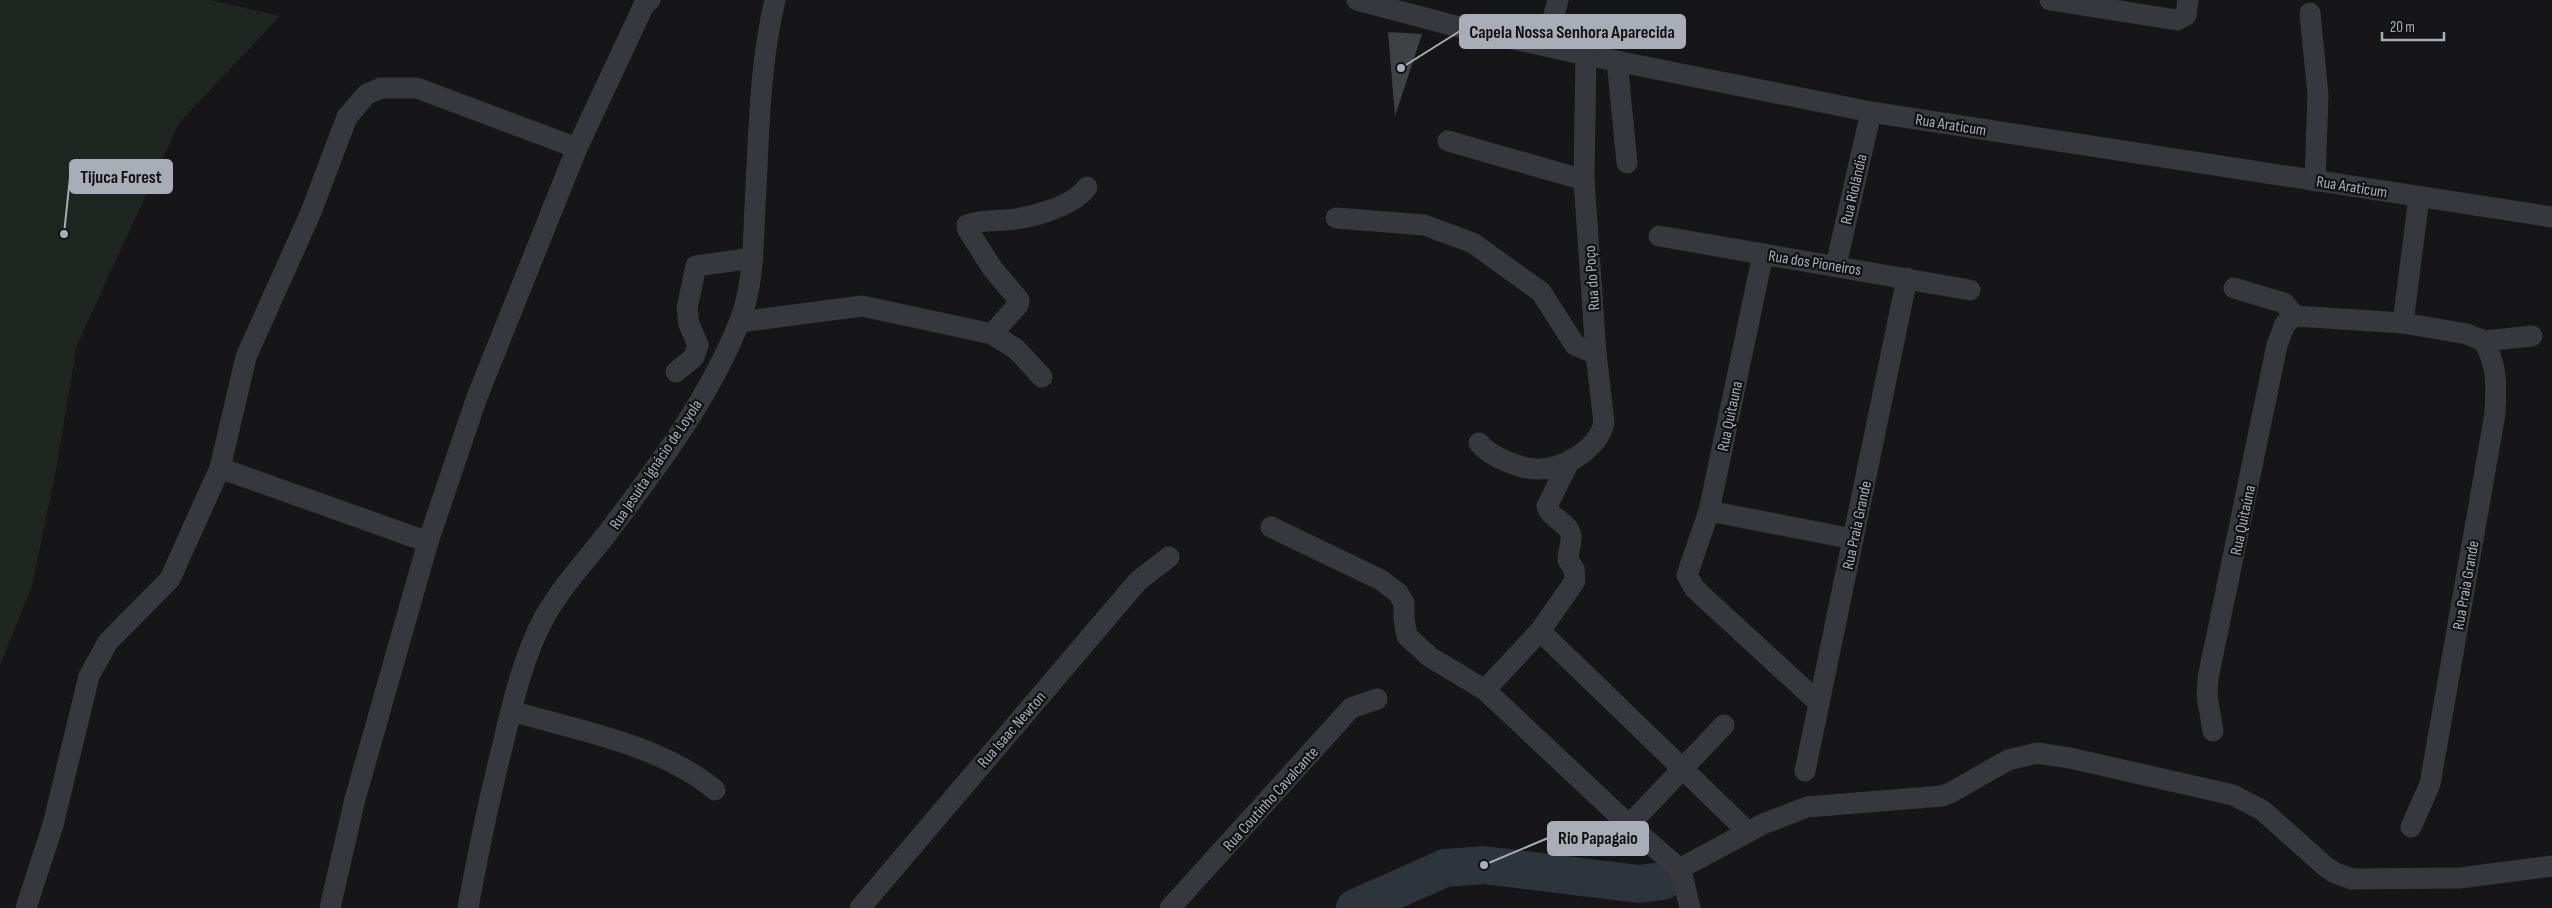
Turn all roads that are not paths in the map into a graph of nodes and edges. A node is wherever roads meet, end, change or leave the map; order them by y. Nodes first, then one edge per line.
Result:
1 (775, 0) edge
2 (1357, 0) edge
3 (1558, 0) edge
4 (2050, 0) edge
5 (646, 2) edge
6 (2188, 2) edge
7 (2310, 13) dead end
8 (1546, 45) junction
9 (1586, 55) junction
10 (1617, 61) junction
11 (1871, 112) junction
12 (1448, 141) dead end
13 (577, 148) junction
14 (1627, 163) dead end
15 (1584, 180) junction
16 (2315, 181) junction
17 (1087, 187) dead end
18 (2419, 197) junction
19 (2552, 216) edge
20 (1336, 218) dead end
21 (1659, 236) dead end
22 (1763, 254) junction
23 (752, 258) junction
24 (1836, 265) junction
25 (1907, 278) junction
26 (2234, 288) dead end
27 (1970, 290) dead end
28 (2296, 316) junction
29 (740, 322) junction
30 (2403, 323) junction
31 (992, 334) junction
32 (2532, 336) dead end
33 (2484, 341) junction
34 (1596, 354) junction
35 (676, 372) dead end
36 (1042, 377) dead end
37 (1479, 443) dead end
38 (1570, 460) junction
39 (220, 468) junction
40 (1709, 511) junction
41 (1271, 527) dead end
42 (1853, 539) junction
43 (428, 542) junction
44 (1169, 557) dead end
45 (1540, 632) junction
46 (1485, 690) junction
47 (1377, 699) dead end
48 (1819, 702) junction
49 (511, 711) junction
50 (1724, 725) dead end
51 (2213, 731) dead end
52 (1682, 769) junction
53 (1805, 771) dead end
54 (715, 790) dead end
55 (1629, 826) junction
56 (2411, 827) dead end
57 (1748, 832) junction
58 (2552, 866) edge
59 (1679, 869) junction
60 (26, 908) edge
61 (330, 908) edge
62 (468, 908) edge
63 (860, 908) edge
64 (1170, 908) edge
65 (1690, 908) edge

1 - 23 street, Rua Jesuíta Ignácio de Loyola
2 - 8 street, Rua Araticum
3 - 8 street
4 - 6 street
5 - 13 street
7 - 16 street
8 - 9 street, Rua Araticum
9 - 10 street, Rua Araticum
9 - 15 street, Rua do Poço
10 - 11 street, Rua Araticum
10 - 14 street
11 - 16 street, Rua Araticum
11 - 24 street, Rua Riolândia
12 - 15 street
13 - 39 street
13 - 43 street
15 - 34 street, Rua do Poço
16 - 18 street, Rua Araticum
17 - 31 street
18 - 19 street, Rua Araticum
18 - 30 street
20 - 34 street
21 - 22 street, Rua dos Pioneiros
22 - 24 street, Rua dos Pioneiros
22 - 40 street, Rua Quitauna
23 - 29 street, Rua Jesuíta Ignácio de Loyola
23 - 35 street
24 - 25 street, Rua dos Pioneiros
25 - 27 street, Rua dos Pioneiros
25 - 42 street, Rua Praia Grande
26 - 28 street
28 - 30 street
28 - 51 street, Rua Quitaúna
29 - 31 street
29 - 49 street, Rua Jesuíta Ignácio de Loyola
30 - 33 street
31 - 36 street
32 - 33 street
33 - 56 street, Rua Praia Grande
34 - 38 street, Rua do Poço
37 - 38 street, Rua do Poço
38 - 45 street
39 - 43 street
39 - 60 street
40 - 42 street
40 - 48 street, Rua Quitauna
41 - 46 street
42 - 48 street, Rua Praia Grande
43 - 61 street
44 - 63 street, Rua Isaac Newton
45 - 46 street
45 - 52 street
46 - 55 street
47 - 64 street, Rua Coutinho Cavalcante
48 - 53 street, Rua Praia Grande
49 - 54 street
49 - 62 street, Rua Jesuíta Ignácio de Loyola
50 - 52 street
52 - 55 street
52 - 57 street
55 - 59 street
57 - 58 street
57 - 59 street
59 - 65 street

